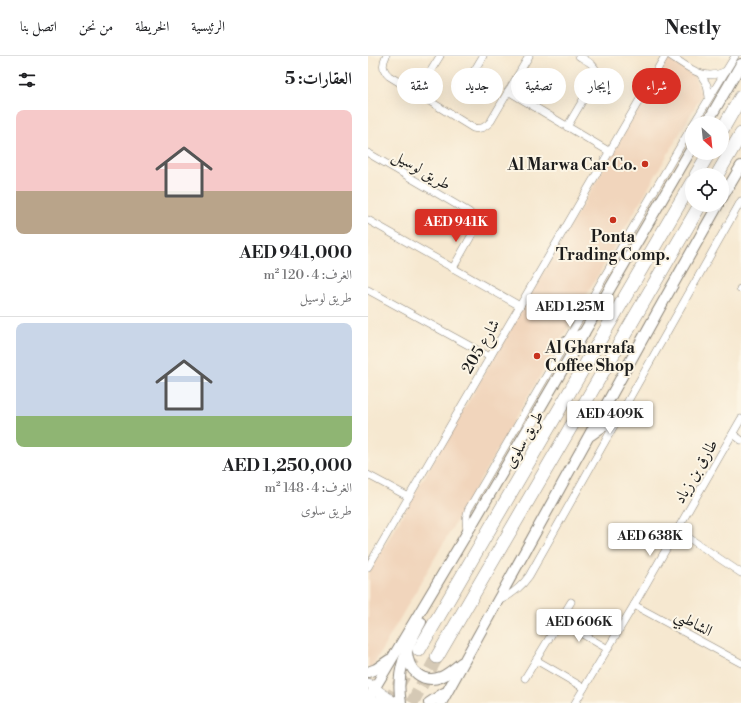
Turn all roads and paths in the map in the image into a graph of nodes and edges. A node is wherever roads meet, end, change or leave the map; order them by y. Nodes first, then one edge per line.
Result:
1 (386, 56) edge
2 (440, 56) edge
3 (484, 56) edge
4 (529, 56) edge
5 (579, 56) edge
6 (665, 56) edge
7 (671, 56) edge
8 (735, 56) edge
9 (741, 64) edge
10 (433, 68) edge
11 (476, 68) edge
12 (726, 71) junction
13 (701, 75) junction
14 (397, 80) edge
15 (508, 91) junction
16 (710, 97) junction
17 (741, 97) edge
18 (435, 104) edge
19 (698, 116) edge
20 (711, 116) edge
21 (729, 118) edge
22 (567, 126) junction
23 (741, 134) edge
24 (685, 138) edge
25 (610, 152) junction
26 (368, 154) edge
27 (685, 158) edge
28 (741, 166) edge
29 (721, 168) edge
30 (741, 177) edge
31 (730, 185) joint
32 (685, 194) edge
33 (741, 201) edge
34 (696, 212) edge
35 (714, 212) edge
36 (368, 220) edge
37 (453, 268) junction
38 (368, 290) edge
39 (520, 306) junction
40 (584, 333) junction
41 (566, 342) junction
42 (490, 357) junction
43 (620, 414) junction
44 (741, 419) edge
45 (733, 434) junction
46 (588, 437) junction
47 (741, 440) edge
48 (368, 475) edge
49 (409, 497) junction
50 (677, 530) junction
51 (467, 534) junction
52 (368, 567) edge
53 (741, 573) edge
54 (496, 602) junction
55 (571, 602) dead end
56 (634, 605) junction
57 (560, 621) junction
58 (608, 649) junction
59 (413, 650) junction
60 (438, 657) tunnel mouth
61 (392, 658) junction
62 (465, 659) junction
63 (536, 660) junction
64 (741, 663) edge
65 (368, 672) edge
66 (525, 678) dead end
67 (371, 685) edge
68 (584, 688) junction
69 (448, 689) junction
70 (372, 700) edge
71 (389, 703) edge
72 (396, 703) edge
73 (401, 703) edge
74 (429, 703) edge
75 (440, 703) edge
76 (446, 703) edge
77 (575, 703) edge

1 - 14 street
2 - 10 street
3 - 11 street
4 - 15 street
5 - 22 street
6 - 25 street, شارع 205
7 - 13 street
8 - 12 street
9 - 20 main road
12 - 13 street
12 - 16 street
13 - 16 street
15 - 18 street
15 - 22 street
16 - 19 street
17 - 21 highway
22 - 25 street
23 - 29 highway
24 - 41 street, طريق سلوى
25 - 39 street, شارع 205
26 - 37 street, طريق لوسيل
27 - 40 main road, طريق سلوى
28 - 31 main road
30 - 31 main road
32 - 59 highway, طريق سلوى
33 - 43 street
34 - 60 highway
35 - 46 main road
36 - 37 street
37 - 39 street
38 - 42 street
39 - 42 street, شارع 205
40 - 41 main road
40 - 51 main road, طريق سلوى
41 - 51 street, طريق سلوى
42 - 49 street, شارع 205
43 - 46 main road
43 - 54 street
44 - 45 street, طارق بن زياد
45 - 47 street
45 - 50 street, طارق بن زياد
46 - 54 main road
48 - 49 street
49 - 52 street, شارع 205
50 - 53 street
50 - 56 street, طارق بن زياد
51 - 59 main road
51 - 61 main road, طريق سلوى
54 - 62 main road
55 - 57 street
56 - 58 street, طارق بن زياد
56 - 64 street, الشاطبي
57 - 58 street
57 - 63 street
58 - 68 street, طارق بن زياد
59 - 62 main road
59 - 73 main road
61 - 65 main road
61 - 67 main road, طريق سلوى
62 - 69 main road
63 - 66 street
63 - 68 street
67 - 70 main road, طريق سلوى
67 - 71 main road
67 - 72 street
68 - 77 street, طارق بن زياد
69 - 74 main road
69 - 75 main road
69 - 76 main road

